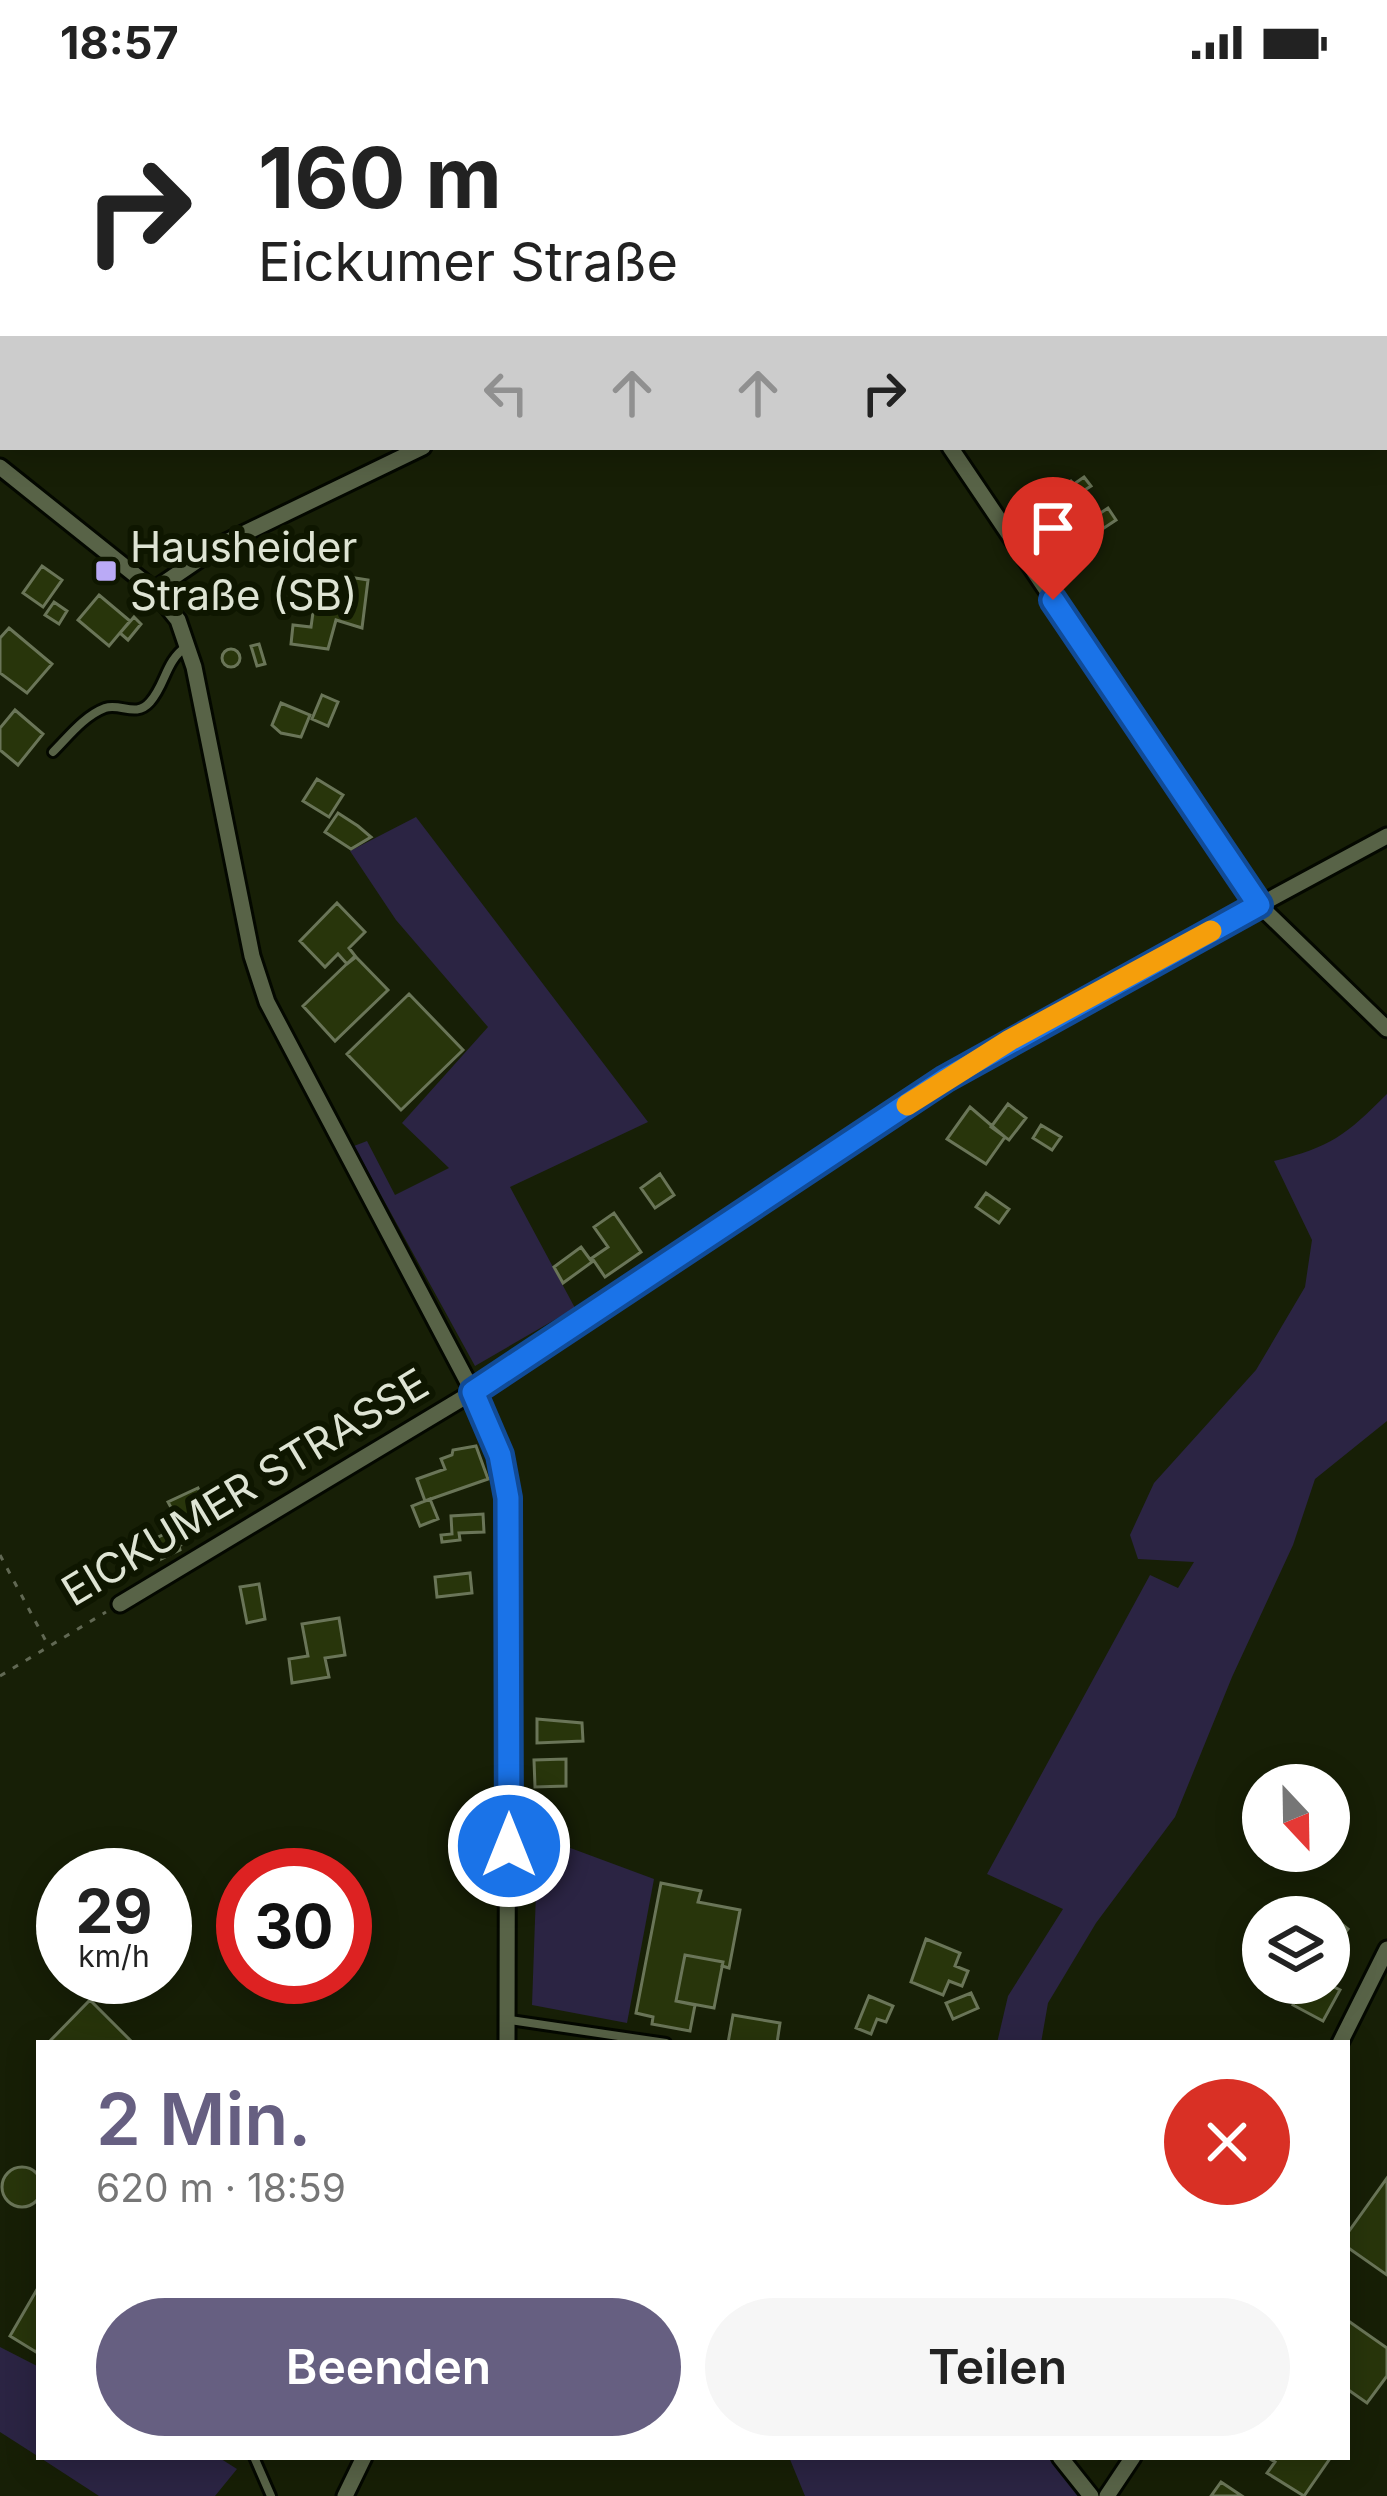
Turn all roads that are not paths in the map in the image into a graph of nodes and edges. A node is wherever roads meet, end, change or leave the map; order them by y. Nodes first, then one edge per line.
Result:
1 (417, 450) edge
2 (952, 450) edge
3 (0, 467) edge
4 (154, 590) junction
5 (188, 645) junction
6 (53, 752) dead end
7 (1387, 836) edge
8 (1259, 905) junction
9 (1387, 1029) edge
10 (473, 1392) junction
11 (120, 1604) road end
12 (1387, 1948) edge
13 (510, 2020) junction
14 (507, 2040) edge
15 (646, 2040) edge
16 (1341, 2040) edge
17 (255, 2460) edge
18 (363, 2460) edge
19 (1062, 2460) edge
20 (1131, 2460) edge
21 (271, 2496) edge
22 (345, 2496) edge
23 (1091, 2496) edge
24 (1107, 2496) edge

1 - 4 street
2 - 8 street
3 - 4 street
4 - 5 street
5 - 6 lane
5 - 10 street
7 - 8 street, EICKUMER STRASSE
8 - 9 street
8 - 10 street, EICKUMER STRASSE
10 - 11 street, EICKUMER STRASSE
10 - 13 street
12 - 16 street
13 - 14 street
13 - 15 lane
17 - 21 lane
18 - 22 street
19 - 23 street
20 - 24 street

